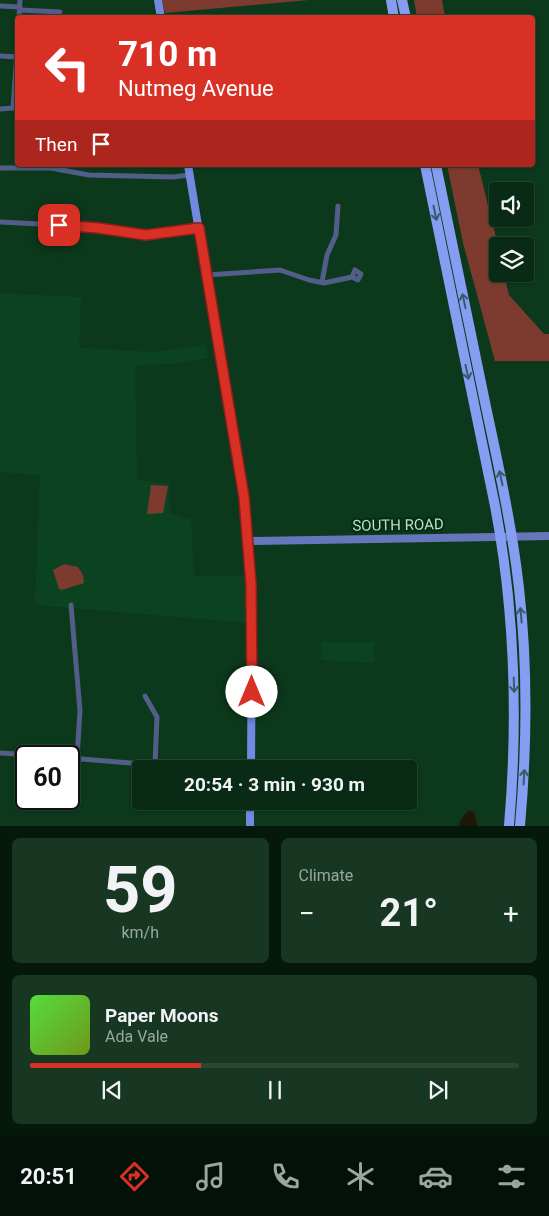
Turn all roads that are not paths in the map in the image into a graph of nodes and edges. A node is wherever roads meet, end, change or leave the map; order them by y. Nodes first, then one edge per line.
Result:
1 (20, 0) edge
2 (158, 0) edge
3 (391, 0) edge
4 (402, 0) edge
5 (0, 6) edge
6 (20, 8) junction
7 (60, 12) dead end
8 (19, 15) edge
9 (161, 15) edge
10 (394, 15) edge
11 (405, 15) edge
12 (0, 56) edge
13 (15, 57) edge
14 (15, 82) edge
15 (0, 110) edge
16 (188, 167) edge
17 (425, 167) edge
18 (436, 167) edge
19 (0, 168) edge
20 (190, 175) junction
21 (338, 206) dead end
22 (0, 222) edge
23 (199, 228) junction
24 (207, 275) junction
25 (352, 277) dead end
26 (322, 282) junction
27 (549, 536) edge
28 (248, 541) junction
29 (71, 605) dead end
30 (145, 696) dead end
31 (78, 745) edge
32 (0, 753) edge
33 (15, 754) edge
34 (80, 758) edge
35 (155, 760) edge
36 (251, 760) edge
37 (132, 762) edge
38 (250, 810) edge
39 (250, 826) edge
40 (509, 826) edge
41 (520, 826) edge

1 - 6 street
2 - 9 main road
3 - 10 highway
4 - 11 highway
5 - 6 street
6 - 7 street
6 - 8 street
12 - 13 street
14 - 15 street
16 - 20 main road
17 -> 40 highway
41 -> 18 highway
19 - 20 street
20 - 23 main road
21 - 26 street
22 - 23 street
23 - 24 main road
24 - 26 street
24 - 28 main road
25 - 26 street
27 - 28 main road, SOUTH ROAD
28 - 36 main road
29 - 31 street
30 - 35 street
32 - 33 street
34 - 37 street
38 - 39 main road

